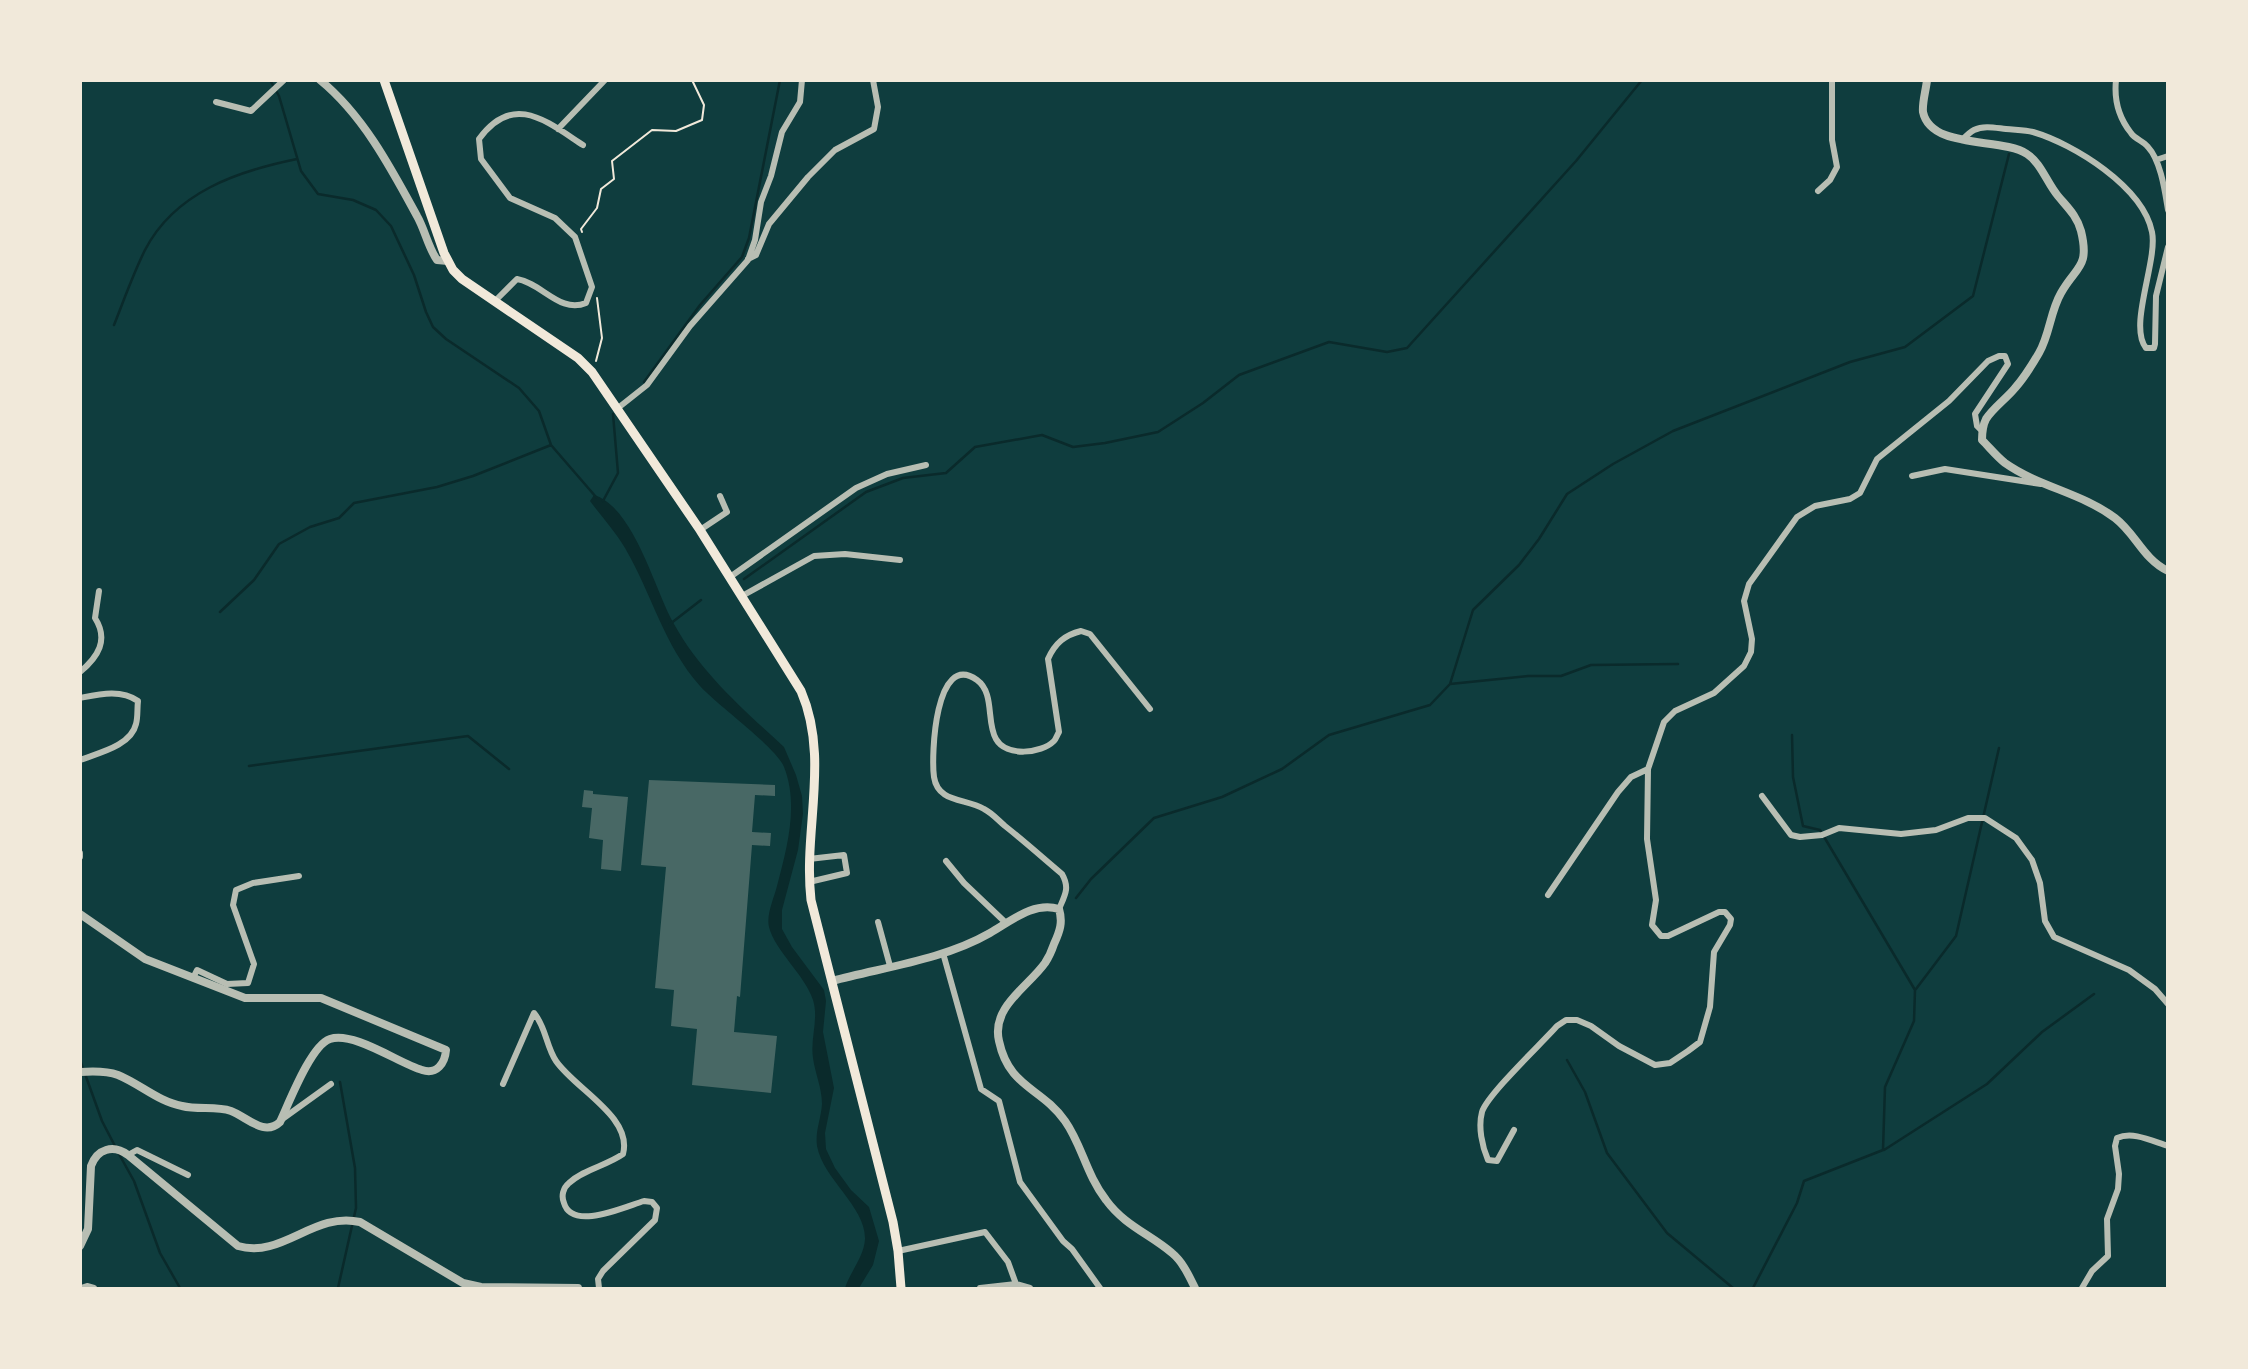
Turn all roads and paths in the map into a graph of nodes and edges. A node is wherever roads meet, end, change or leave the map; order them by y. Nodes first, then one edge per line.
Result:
1 (320, 80) edge
2 (384, 80) edge
3 (605, 80) edge
4 (692, 80) edge
5 (802, 80) edge
6 (873, 80) edge
7 (1832, 80) edge
8 (1927, 80) edge
9 (2116, 80) edge
10 (283, 82) edge
11 (216, 102) dead end
12 (558, 129) junction
13 (1962, 140) junction
14 (583, 145) dead end
15 (2168, 156) edge
16 (2156, 160) junction
17 (1818, 191) dead end
18 (2168, 210) edge
19 (583, 239) dead end
20 (2168, 247) edge
21 (748, 260) junction
22 (448, 261) junction
23 (596, 296) dead end
24 (495, 301) junction
25 (593, 372) junction
26 (618, 408) junction
27 (1983, 431) junction
28 (926, 465) dead end
29 (1912, 476) dead end
30 (2050, 485) junction
31 (720, 496) dead end
32 (700, 530) junction
33 (900, 560) dead end
34 (2168, 571) edge
35 (730, 577) junction
36 (99, 591) dead end
37 (742, 596) junction
38 (80, 672) edge
39 (80, 698) edge
40 (1150, 709) dead end
41 (80, 760) edge
42 (1648, 769) junction
43 (1762, 796) dead end
44 (809, 859) junction
45 (946, 860) dead end
46 (299, 876) dead end
47 (809, 882) junction
48 (1548, 895) dead end
49 (1059, 908) junction
50 (80, 914) edge
51 (878, 922) dead end
52 (1006, 923) junction
53 (943, 953) junction
54 (891, 966) junction
55 (193, 978) junction
56 (831, 981) junction
57 (2168, 1004) edge
58 (80, 1072) edge
59 (331, 1084) dead end
60 (503, 1084) dead end
61 (280, 1122) junction
62 (1514, 1129) dead end
63 (2168, 1146) edge
64 (128, 1155) junction
65 (188, 1175) dead end
66 (80, 1246) edge
67 (898, 1251) junction
68 (1016, 1284) junction
69 (81, 1289) edge
70 (94, 1289) edge
71 (578, 1289) edge
72 (598, 1289) edge
73 (901, 1289) edge
74 (980, 1289) edge
75 (1030, 1289) edge
76 (1100, 1289) edge
77 (1195, 1289) edge
78 (2082, 1289) edge

1 - 22 street
2 - 22 main road
3 - 12 street
4 - 19 path
5 - 21 street
6 - 21 street
7 - 17 street
8 - 13 street
9 - 16 street
10 - 11 street
12 - 14 street
12 - 24 street
13 - 20 street
13 - 27 street
15 - 16 street
16 - 18 street
21 - 26 street
22 - 24 main road
23 - 25 path
24 - 25 main road
25 - 26 main road
26 - 32 main road
27 - 30 street
27 - 42 street
28 - 35 street
29 - 30 street
30 - 34 street
31 - 32 street
32 - 35 main road
33 - 37 street
35 - 37 main road
36 - 38 street
37 - 44 main road
39 - 41 street
40 - 49 street
42 - 48 street
42 - 62 street
43 - 57 street
44 - 47 main road
44 - 47 street
45 - 52 street
46 - 55 street
47 - 56 main road
49 - 52 street
49 - 77 street
50 - 55 street
51 - 54 street
52 - 53 street
53 - 54 street
53 - 76 street
54 - 56 street
55 - 61 street
56 - 67 main road
58 - 61 street
59 - 61 street
60 - 72 street
63 - 78 street
64 - 65 street
64 - 66 street
64 - 71 street
67 - 68 street
67 - 73 main road
68 - 74 street
68 - 75 street
69 - 70 street

